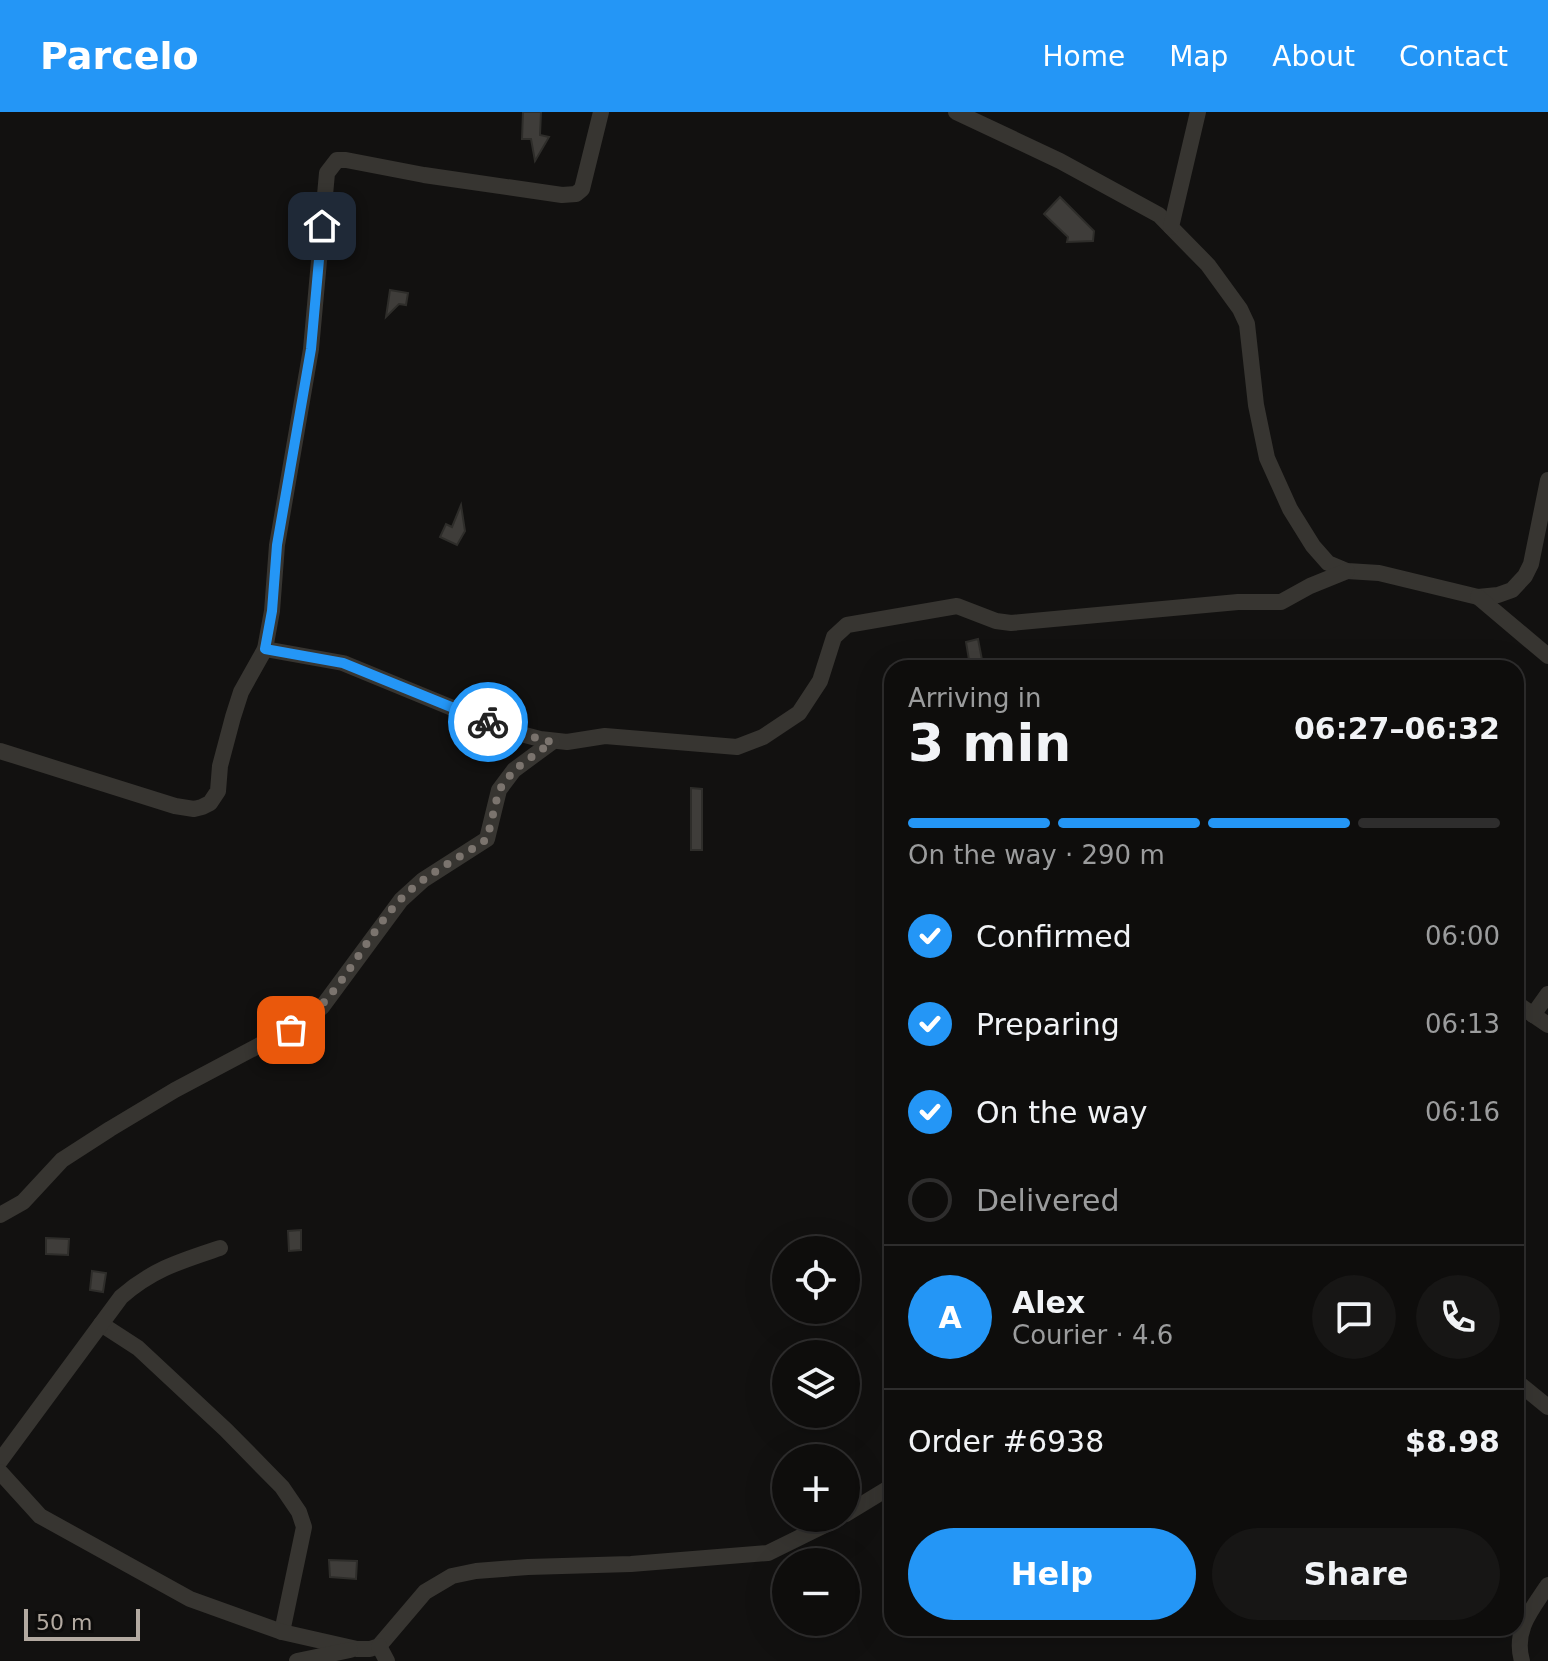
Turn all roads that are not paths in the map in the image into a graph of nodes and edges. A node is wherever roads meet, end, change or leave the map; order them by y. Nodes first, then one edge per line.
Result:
1 (601, 112) edge
2 (956, 112) edge
3 (1198, 112) edge
4 (1171, 227) junction
5 (1548, 480) edge
6 (1347, 571) junction
7 (1478, 597) junction
8 (265, 649) junction
9 (1548, 656) edge
10 (552, 742) junction
11 (0, 751) edge
12 (1548, 994) edge
13 (1524, 1009) edge
14 (1533, 1015) junction
15 (1548, 1025) edge
16 (0, 1215) edge
17 (220, 1248) dead end
18 (101, 1324) junction
19 (1524, 1388) edge
20 (1548, 1407) edge
21 (0, 1461) edge
22 (0, 1472) edge
23 (884, 1491) edge
24 (860, 1505) edge
25 (811, 1532) edge
26 (1548, 1585) edge
27 (1524, 1626) edge
28 (282, 1632) junction
29 (1520, 1636) edge
30 (357, 1649) junction
31 (383, 1653) edge
32 (297, 1661) edge
33 (1522, 1661) edge

1 - 8 street
2 - 4 street
3 - 4 street
4 - 6 street
5 - 7 street
6 - 7 street
6 - 10 street
7 - 9 street
8 - 10 street
8 - 11 street
10 - 16 street
12 - 14 street
13 - 14 street
14 - 15 street
17 - 18 street
18 - 21 street
18 - 28 street
19 - 20 street
22 - 28 street
23 - 24 street
25 - 31 street
26 - 27 street
28 - 30 street
29 - 33 street
30 - 31 street
30 - 32 street

